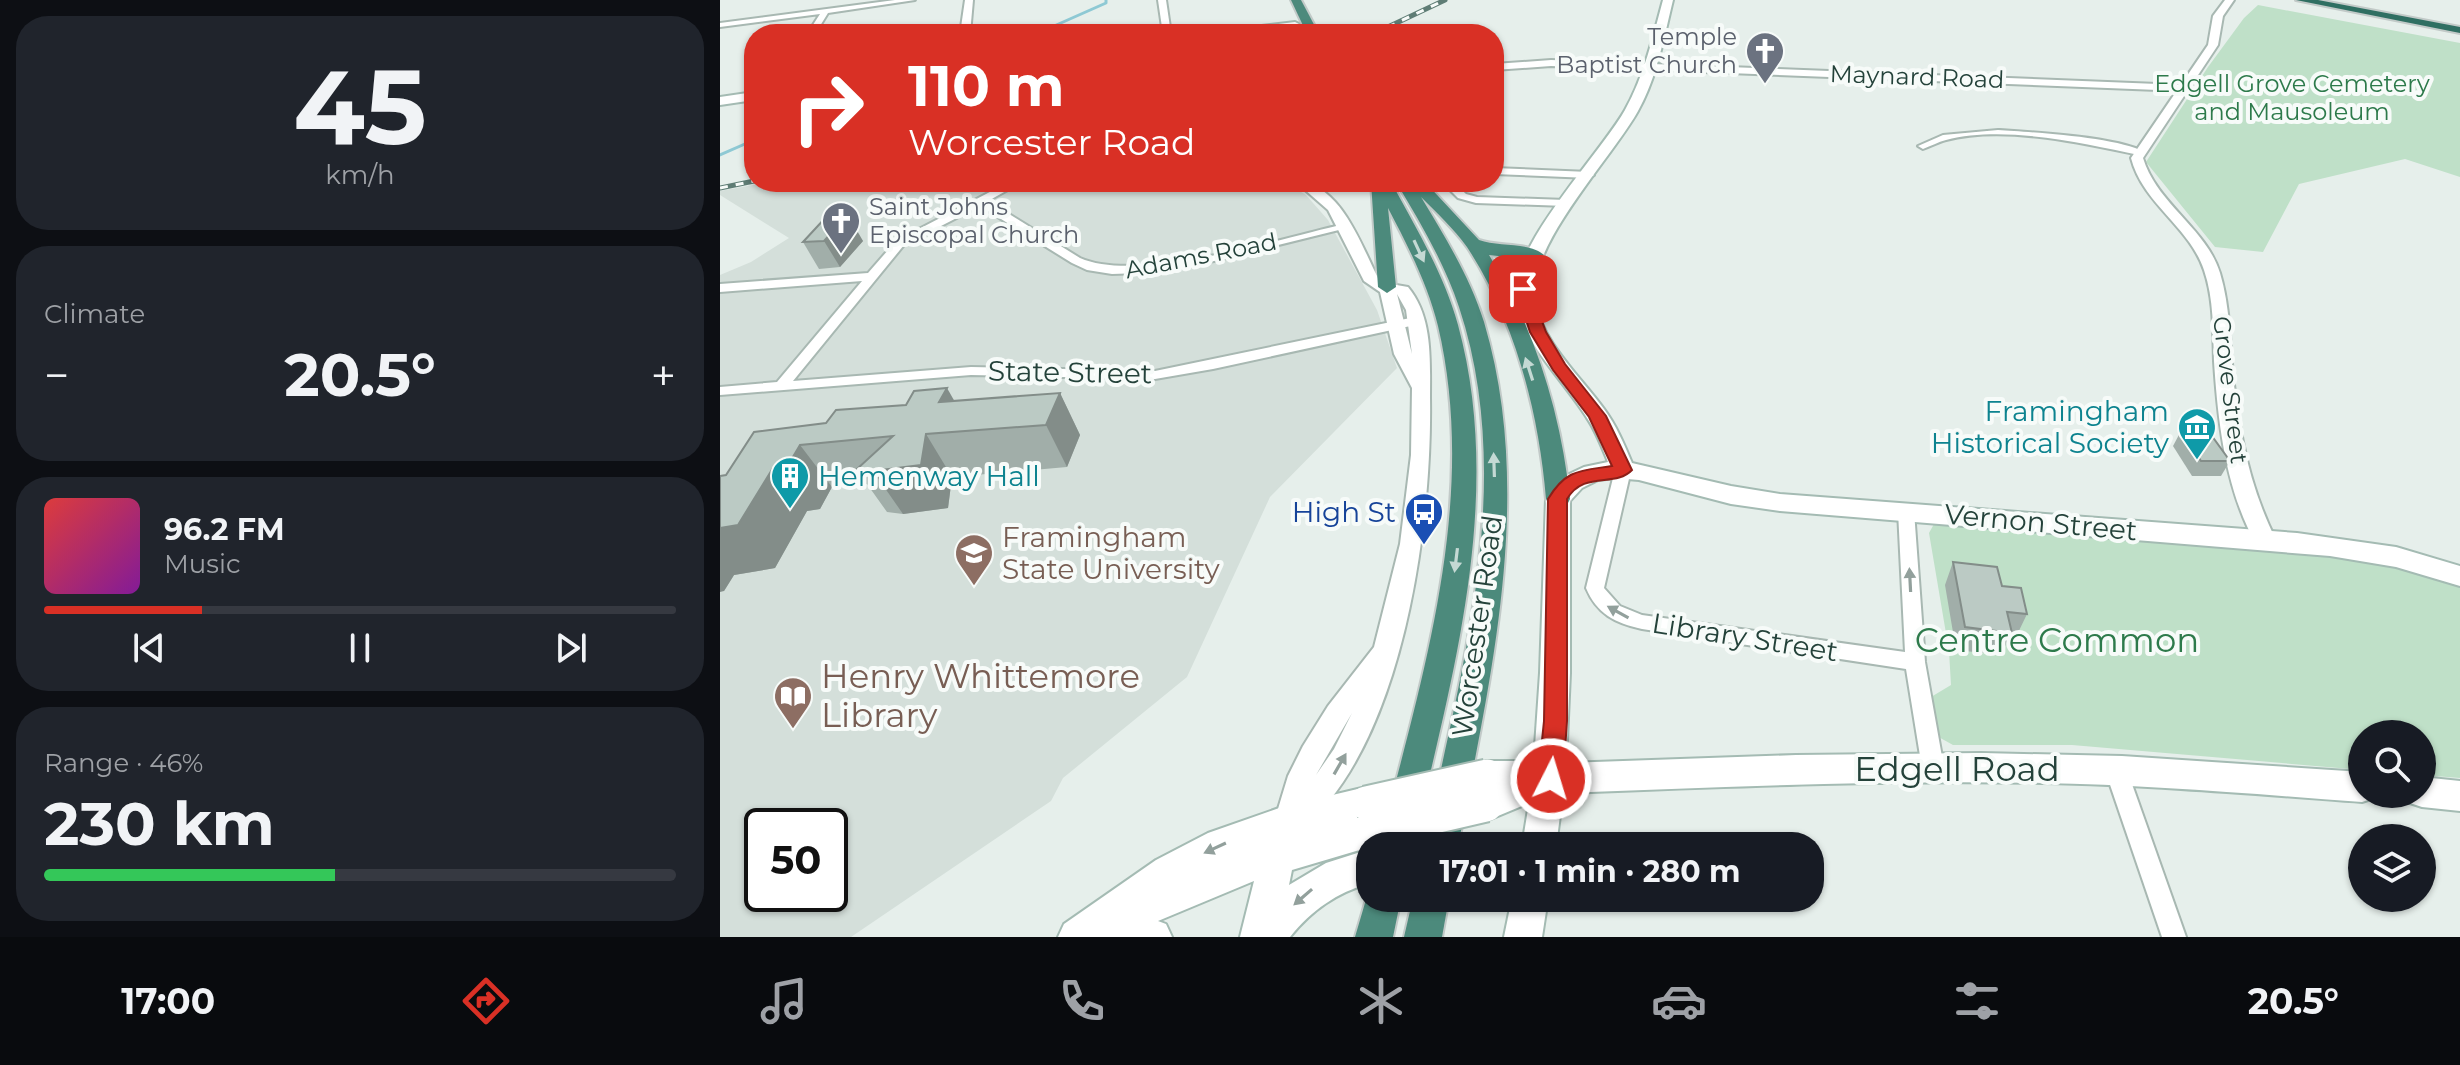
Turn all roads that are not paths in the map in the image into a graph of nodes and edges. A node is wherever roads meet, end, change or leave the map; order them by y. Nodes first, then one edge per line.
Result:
1 (911, 0) edge
2 (969, 0) edge
3 (1162, 0) edge
4 (1283, 0) edge
5 (1296, 0) edge
6 (1668, 0) edge
7 (2230, 0) edge
8 (2301, 0) edge
9 (2327, 0) edge
10 (826, 11) junction
11 (818, 24) edge
12 (966, 24) edge
13 (1166, 24) edge
14 (1294, 24) edge
15 (1308, 24) edge
16 (720, 25) edge
17 (2460, 27) edge
18 (1504, 66) edge
19 (1651, 66) junction
20 (2183, 88) junction
21 (744, 97) edge
22 (720, 101) edge
23 (1923, 146) dead end
24 (2139, 152) junction
25 (1504, 171) edge
26 (1589, 175) junction
27 (997, 192) edge
28 (1317, 192) edge
29 (1381, 192) edge
30 (1386, 192) edge
31 (1410, 192) edge
32 (1425, 192) edge
33 (1458, 192) edge
34 (979, 201) junction
35 (1566, 203) junction
36 (1345, 227) junction
37 (1472, 243) junction
38 (1535, 255) junction
39 (869, 277) junction
40 (1387, 287) junction
41 (720, 288) edge
42 (1415, 321) junction
43 (1395, 326) junction
44 (781, 386) junction
45 (1420, 387) junction
46 (720, 391) edge
47 (1623, 470) junction
48 (1558, 499) junction
49 (1906, 511) junction
50 (2265, 540) junction
51 (2460, 576) edge
52 (1915, 662) junction
53 (1933, 768) junction
54 (2116, 770) junction
55 (1551, 779) junction
56 (2348, 786) edge
57 (2436, 793) edge
58 (2460, 796) edge
59 (1288, 822) junction
60 (1388, 832) edge
61 (1399, 832) edge
62 (1444, 832) edge
63 (1542, 832) edge
64 (1356, 841) edge
65 (1356, 844) edge
66 (1356, 850) edge
67 (1277, 856) junction
68 (1380, 912) edge
69 (1428, 912) edge
70 (1077, 937) edge
71 (1153, 937) edge
72 (1259, 937) edge
73 (1268, 937) edge
74 (1374, 937) edge
75 (1423, 937) edge
76 (2174, 937) edge

1 - 10 street
2 - 12 street
3 - 13 street
4 - 14 highway
5 - 15 highway
6 - 19 main road
7 - 20 street
8 - 17 highway
9 - 17 highway
10 - 11 street
10 - 16 street
18 - 19 street, Maynard Road
19 - 20 street, Maynard Road
19 - 26 main road
20 - 24 street
21 - 22 main road
23 - 24 street
24 - 50 street, Grove Street
25 - 26 street
26 - 35 main road
27 - 34 street
28 - 36 street
29 - 40 highway
30 -> 61 highway, Worcester Road
62 -> 31 highway, Worcester Road
32 - 37 highway
33 - 35 street
34 - 36 street, Adams Road
34 - 39 street
35 - 38 main road
36 - 40 street
37 - 38 highway
48 -> 37 highway
38 - 47 main road
39 - 41 street
39 - 44 street
40 - 42 street
40 - 43 street
42 - 43 street, State Street
42 - 45 street
43 - 44 street, State Street
43 - 45 street
44 - 46 street, State Street
45 - 59 street
47 - 48 main road
47 - 49 main road, Vernon Street
52 -> 47 street, Library Street
48 - 55 main road
49 - 50 main road, Vernon Street
52 -> 49 street
50 - 51 main road, Vernon Street
52 - 53 street
53 - 54 main road, Edgell Road
53 - 55 main road, Edgell Road
54 - 56 main road, Edgell Road
54 - 76 street
55 - 60 main road, Edgell Road, bridge
55 - 63 main road
57 - 58 main road
59 - 64 main road, Edgell Road
59 - 67 main road
59 -> 70 main road, Edgell Road
65 - 67 main road, Edgell Road
66 -> 73 main road
67 - 70 main road, Edgell Road
67 - 72 main road
68 - 74 highway
69 - 75 highway
70 - 71 main road

